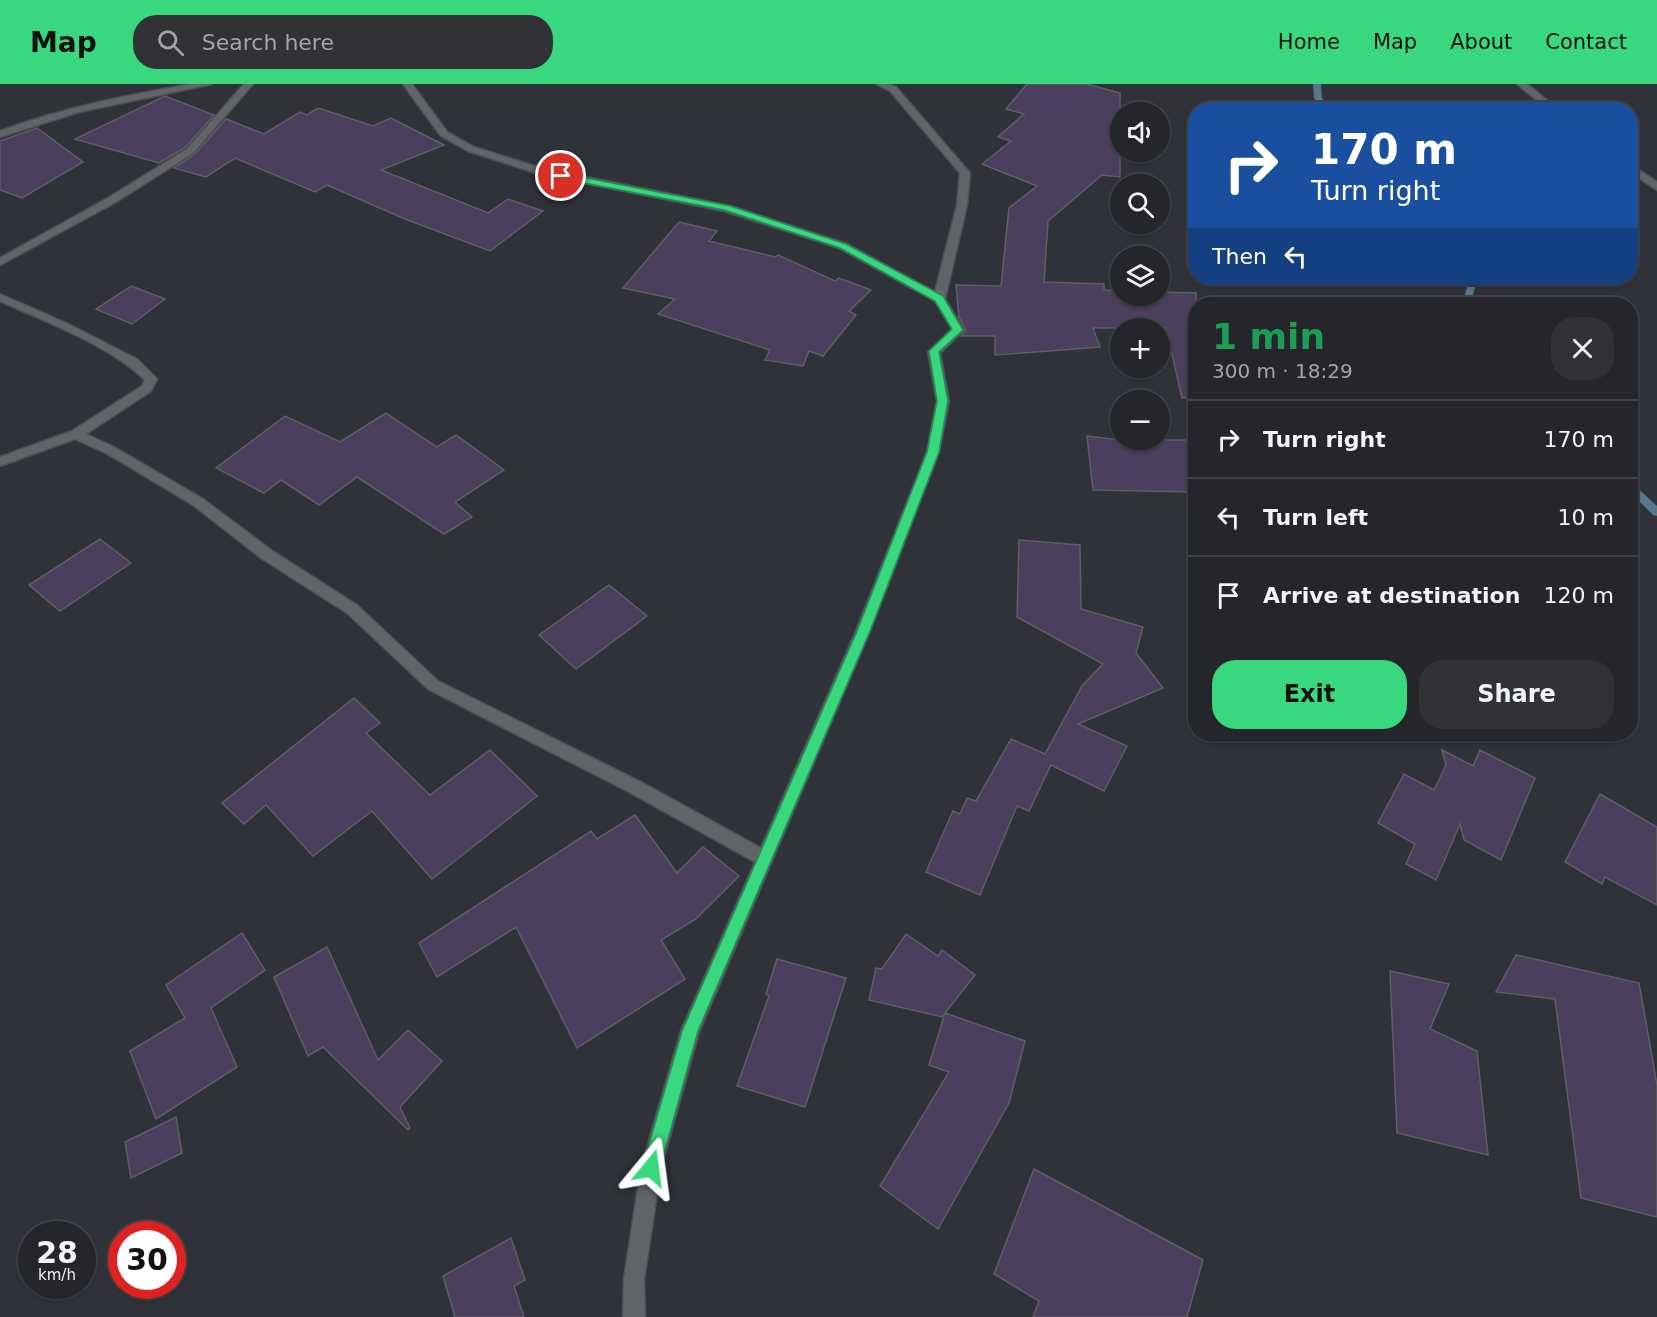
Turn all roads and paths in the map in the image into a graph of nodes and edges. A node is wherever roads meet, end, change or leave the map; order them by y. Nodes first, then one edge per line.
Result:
1 (208, 84) edge
2 (249, 84) edge
3 (407, 84) edge
4 (880, 84) edge
5 (1521, 84) edge
6 (1545, 102) edge
7 (0, 134) edge
8 (1638, 173) edge
9 (1657, 187) edge
10 (0, 262) edge
11 (0, 297) edge
12 (939, 299) junction
13 (76, 434) junction
14 (0, 462) edge
15 (764, 858) junction
16 (634, 1317) edge

1 - 7 street
2 - 10 street
3 - 12 street
4 - 12 street
5 - 6 street
8 - 9 street
11 - 13 street
12 - 15 street
13 - 14 street
13 - 15 street
15 - 16 street

